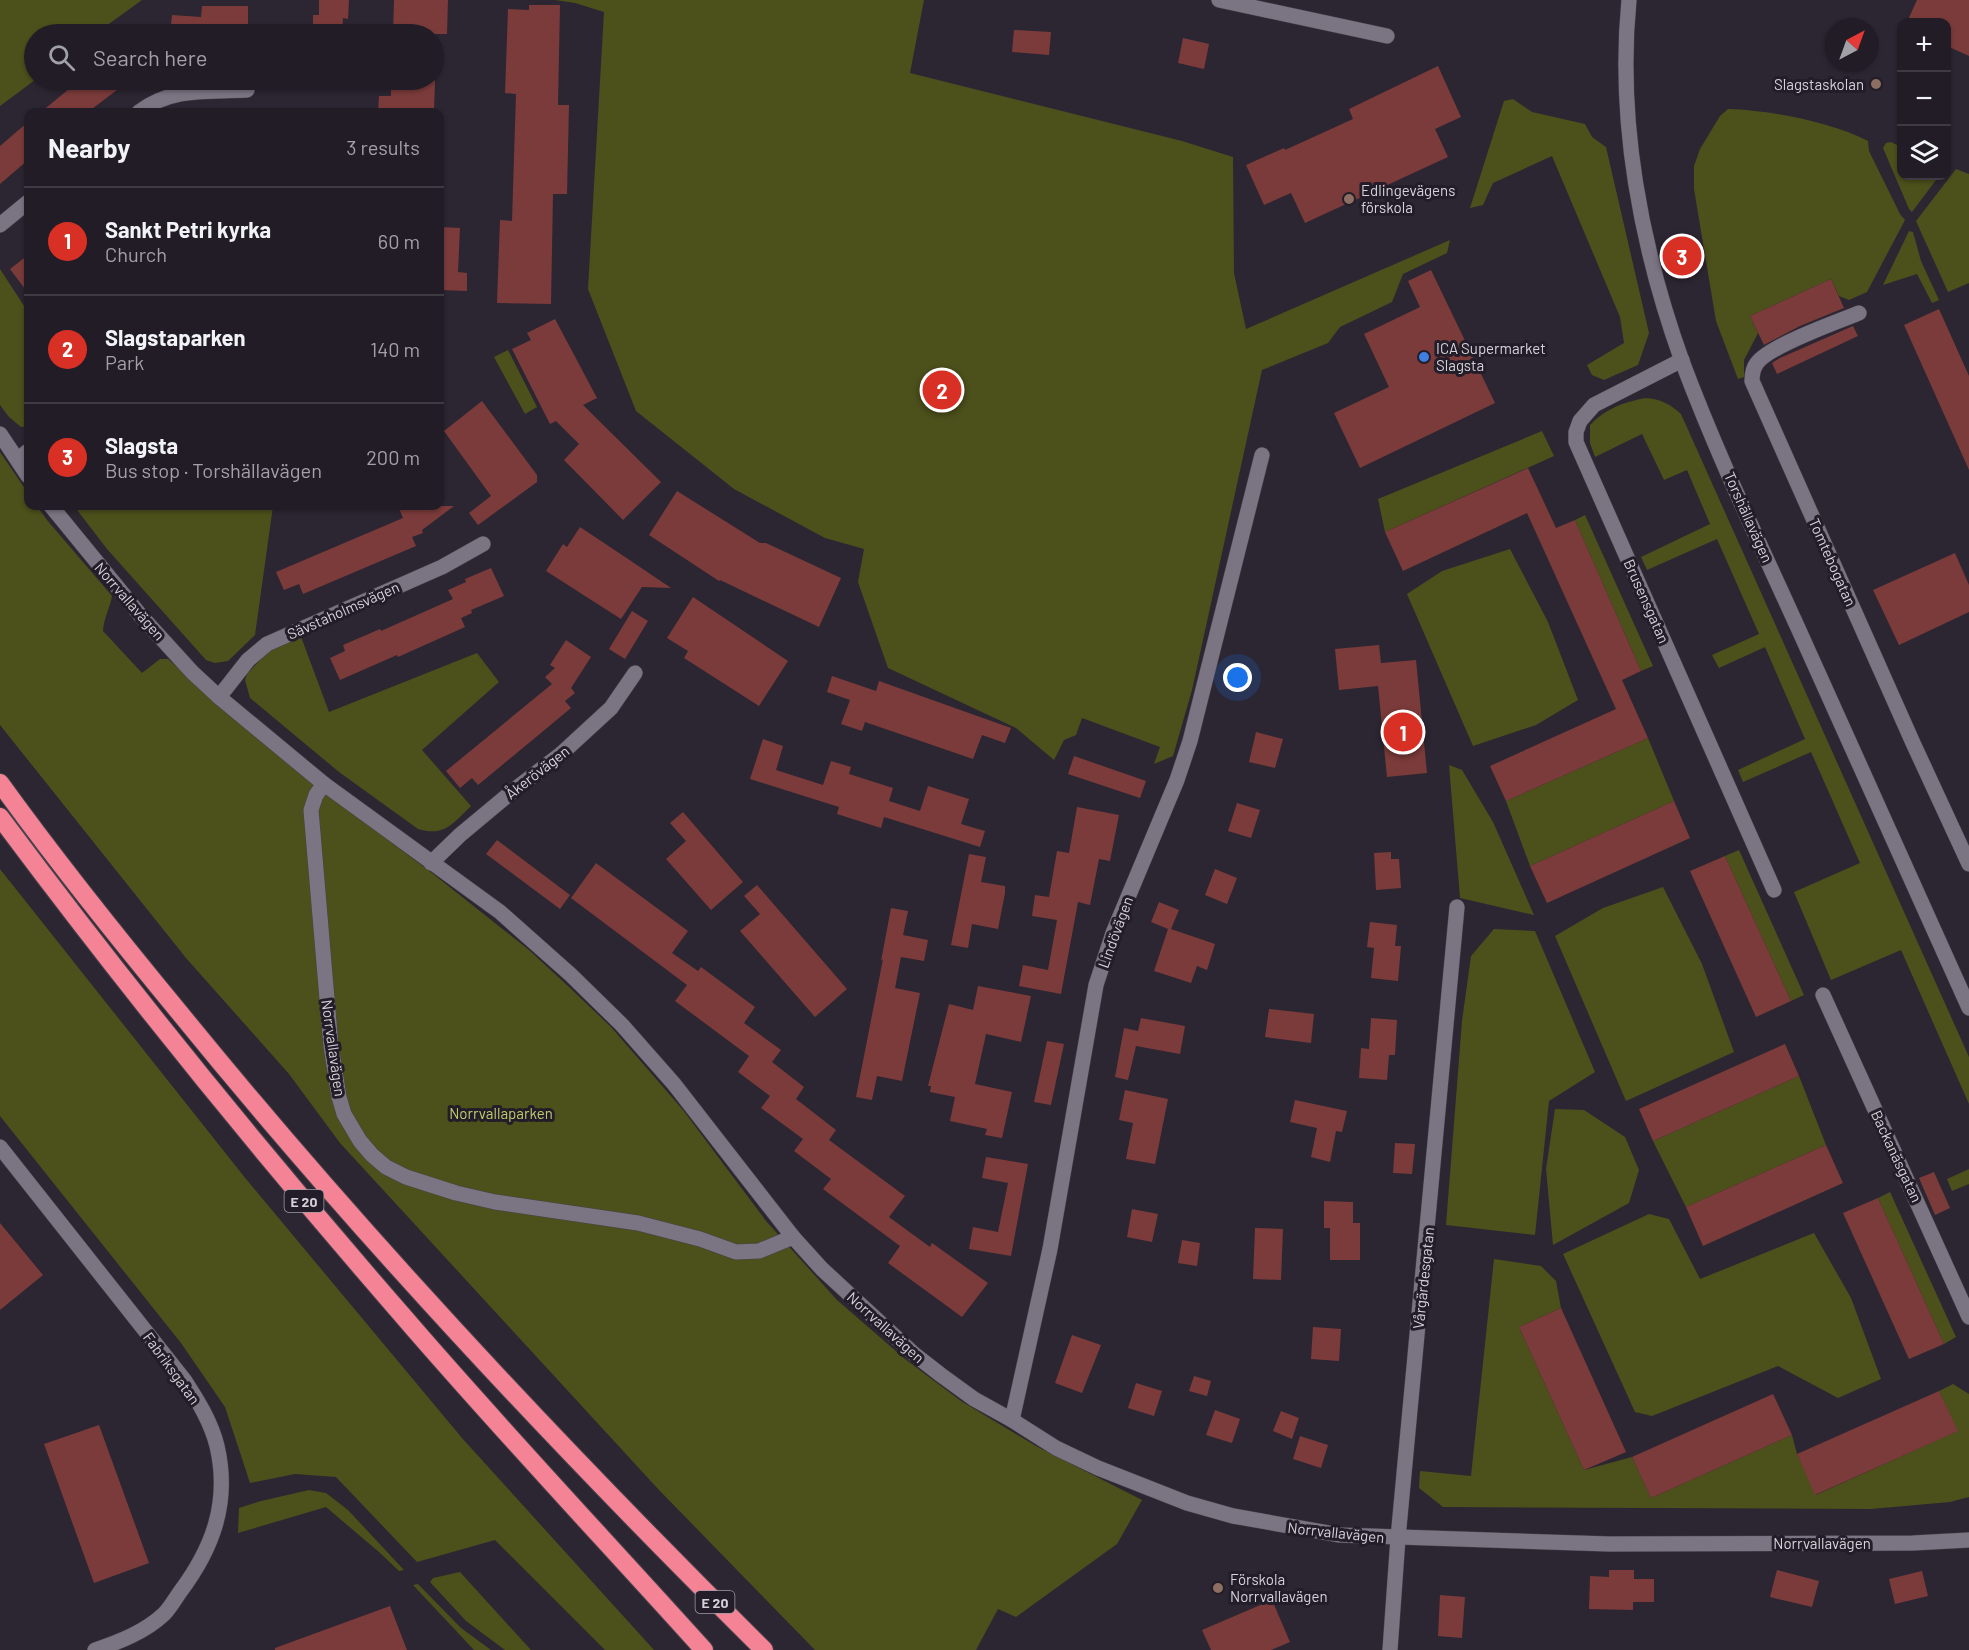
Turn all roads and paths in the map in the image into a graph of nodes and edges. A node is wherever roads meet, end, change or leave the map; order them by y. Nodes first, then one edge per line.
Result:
1 (1219, 0) edge
2 (1629, 0) edge
3 (1387, 36) dead end
4 (248, 90) dead end
5 (145, 108) edge
6 (24, 205) edge
7 (0, 225) edge
8 (1859, 313) dead end
9 (1682, 360) junction
10 (0, 434) edge
11 (23, 455) edge
12 (1262, 455) dead end
13 (54, 510) edge
14 (483, 543) dead end
15 (634, 673) dead end
16 (219, 697) junction
17 (0, 783) edge
18 (324, 784) junction
19 (0, 817) edge
20 (431, 863) junction
21 (1969, 864) edge
22 (1774, 890) dead end
23 (1457, 907) dead end
24 (1823, 995) dead end
25 (1969, 1008) edge
26 (0, 1147) edge
27 (793, 1237) junction
28 (1969, 1317) edge
29 (1012, 1420) junction
30 (1398, 1538) junction
31 (1969, 1540) edge
32 (95, 1650) edge
33 (704, 1650) edge
34 (764, 1650) edge
35 (1390, 1650) edge

1 - 3 street
2 - 9 street, Torshällavägen
4 - 5 street
6 - 7 street
8 - 21 street, Tomtebogatan
9 - 22 street, Brusensgatan
9 - 25 street, Torshällavägen
10 - 11 street
12 - 29 street, Lindövägen
13 - 16 street, Norrvallavägen
14 - 16 street, Sävstaholmsvägen
15 - 20 street, Åkerövägen
16 - 18 street, Norrvallavägen
17 - 34 highway, E 20
18 - 20 street, Norrvallavägen
18 - 27 street, Norrvallavägen
19 - 33 highway, E 20
20 - 27 street, Norrvallavägen
23 - 30 street, Vårgärdesgatan
24 - 28 street, Backanäsgatan
26 - 32 street, Fabriksgatan
27 - 29 street, Norrvallavägen
29 - 30 street, Norrvallavägen
30 - 31 street, Norrvallavägen
30 - 35 street, Vårgärdesgatan

